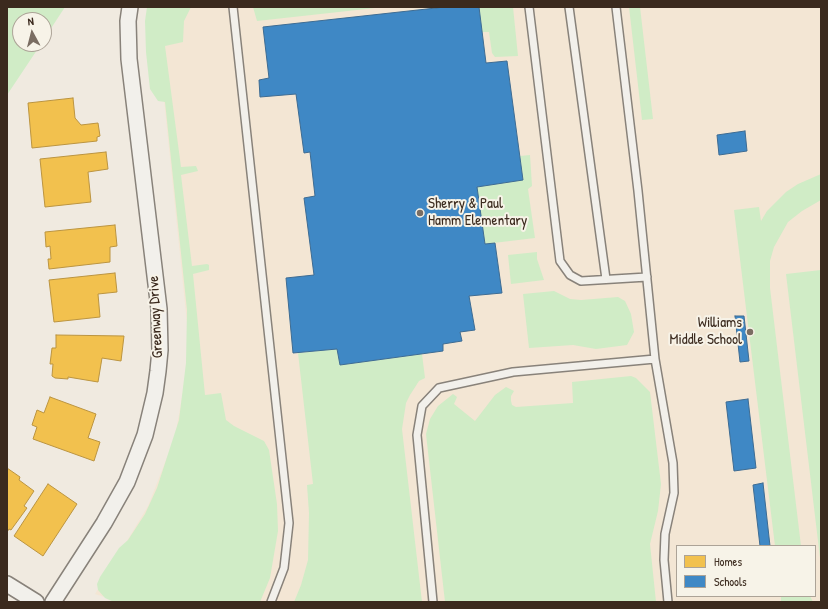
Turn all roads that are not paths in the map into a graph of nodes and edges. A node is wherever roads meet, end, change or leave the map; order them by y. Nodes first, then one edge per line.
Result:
1 (130, 7) edge
2 (233, 7) edge
3 (529, 7) edge
4 (569, 7) edge
5 (616, 7) edge
6 (647, 277) junction
7 (606, 279) junction
8 (655, 359) junction
9 (7, 584) edge
10 (36, 602) edge
11 (53, 602) edge
12 (271, 602) edge
13 (433, 602) edge
14 (668, 602) edge

1 - 11 street, Greenway Drive
2 - 12 lane
3 - 7 lane
4 - 7 lane
5 - 6 lane
6 - 7 lane
6 - 8 lane
8 - 13 lane
8 - 14 lane
9 - 10 street

